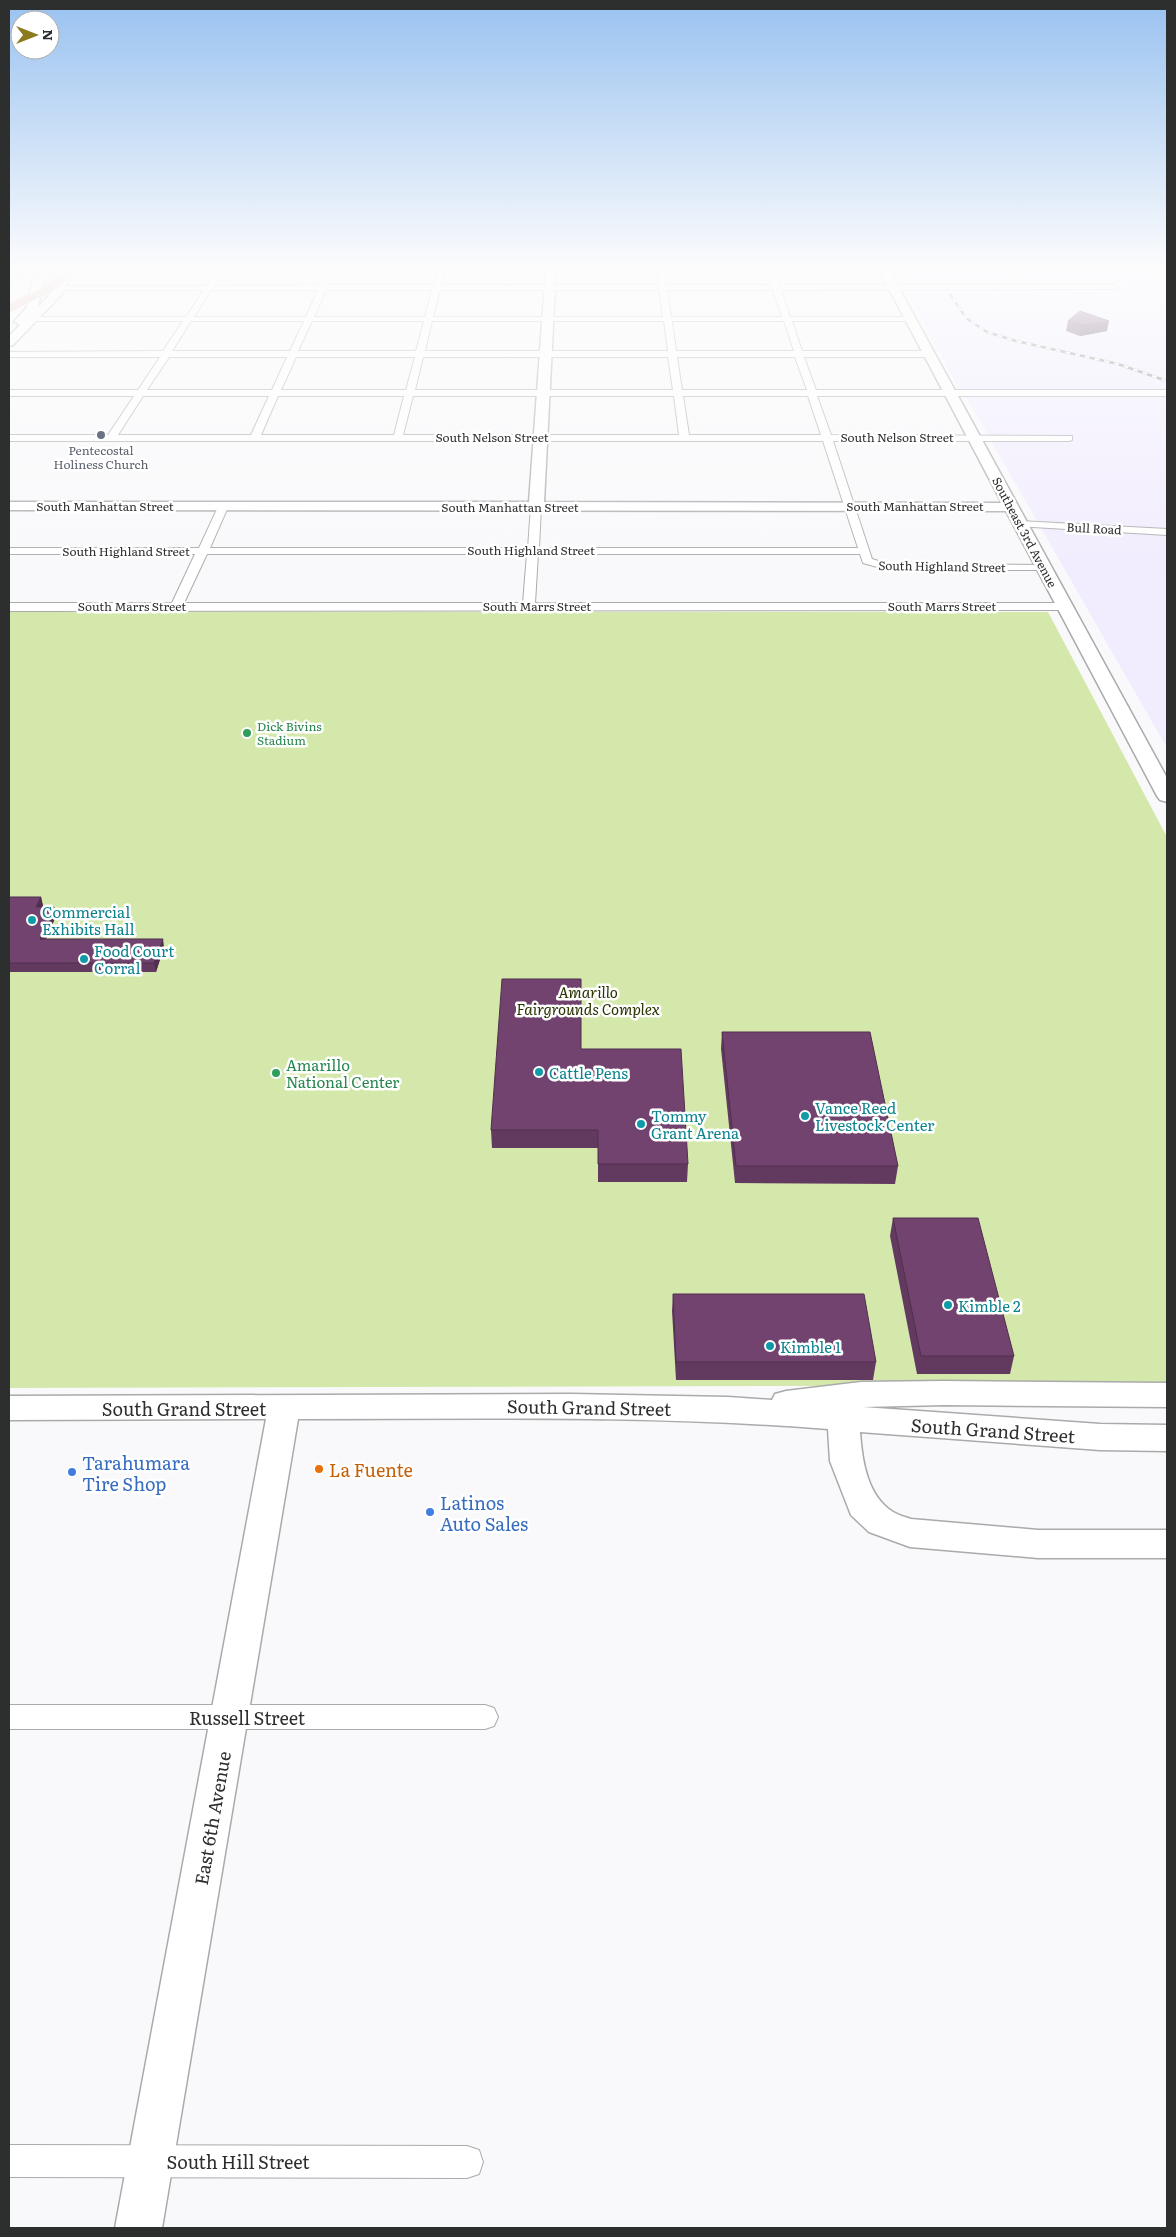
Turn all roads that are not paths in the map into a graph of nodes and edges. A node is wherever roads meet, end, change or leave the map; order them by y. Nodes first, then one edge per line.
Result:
1 (154, 372) edge
2 (285, 372) edge
3 (414, 372) edge
4 (545, 372) edge
5 (675, 372) edge
6 (805, 372) edge
7 (939, 372) edge
8 (950, 392) junction
9 (9, 393) edge
10 (141, 393) junction
11 (275, 393) junction
12 (409, 393) junction
13 (543, 393) junction
14 (678, 393) junction
15 (812, 393) junction
16 (1167, 393) edge
17 (112, 437) junction
18 (255, 437) junction
19 (398, 437) junction
20 (540, 437) junction
21 (684, 437) junction
22 (827, 437) junction
23 (9, 438) edge
24 (974, 438) junction
25 (1069, 438) dead end
26 (9, 506) edge
27 (536, 506) junction
28 (850, 506) junction
29 (1011, 506) junction
30 (223, 507) junction
31 (1020, 524) junction
32 (1167, 532) edge
33 (533, 550) junction
34 (9, 551) edge
35 (203, 551) junction
36 (864, 551) junction
37 (1045, 568) junction
38 (177, 606) junction
39 (529, 606) junction
40 (1065, 606) junction
41 (9, 607) edge
42 (1167, 796) edge
43 (1167, 1395) edge
44 (284, 1407) junction
45 (852, 1407) junction
46 (9, 1408) edge
47 (1167, 1438) edge
48 (1167, 1544) edge
49 (9, 1717) edge
50 (230, 1717) junction
51 (485, 1717) dead end
52 (150, 2160) junction
53 (9, 2161) edge
54 (467, 2162) dead end
55 (138, 2228) edge

1 - 10 street
2 - 11 street
3 - 12 street
4 - 13 main road
5 - 14 street
6 - 15 street
7 - 8 main road, Southeast 3rd Avenue
8 - 15 street
8 - 16 street
8 - 24 main road, Southeast 3rd Avenue
9 - 10 street
10 - 11 street
10 - 17 street
11 - 12 street
11 - 18 street
12 - 13 street
12 - 19 street
13 - 14 street
13 - 20 main road
14 - 15 street
14 - 21 street
15 - 22 street
17 - 18 street, South Nelson Street
17 - 23 street, South Nelson Street
18 - 19 street, South Nelson Street
19 - 20 street, South Nelson Street
20 - 21 street, South Nelson Street
20 - 27 main road
21 - 22 street, South Nelson Street
22 - 24 street, South Nelson Street
22 - 28 street
24 - 25 street, South Nelson Street
24 - 29 main road, Southeast 3rd Avenue
26 - 30 main road, South Manhattan Street
27 - 28 main road, South Manhattan Street
27 - 30 main road, South Manhattan Street
27 - 33 street
28 - 29 main road, South Manhattan Street
28 - 36 street
29 - 31 main road, Southeast 3rd Avenue
30 - 35 street
31 - 32 street, Bull Road
31 - 37 main road, Southeast 3rd Avenue
33 - 35 street, South Highland Street
33 - 36 street, South Highland Street
33 - 39 street
34 - 35 street, South Highland Street
35 - 38 street
36 - 37 street, South Highland Street
37 - 40 main road, Southeast 3rd Avenue
38 - 39 street, South Marrs Street
38 - 41 street, South Marrs Street
39 - 40 street, South Marrs Street
40 - 42 main road, Southeast 3rd Avenue
43 - 45 main road
44 - 45 main road, South Grand Street
44 - 46 main road, South Grand Street
44 - 50 main road, East 6th Avenue
45 - 47 main road, South Grand Street
45 - 48 main road
49 - 50 street, Russell Street
50 - 51 street, Russell Street
50 - 52 main road, East 6th Avenue
52 - 53 street, South Hill Street
52 - 54 street, South Hill Street
52 - 55 main road, East 6th Avenue

